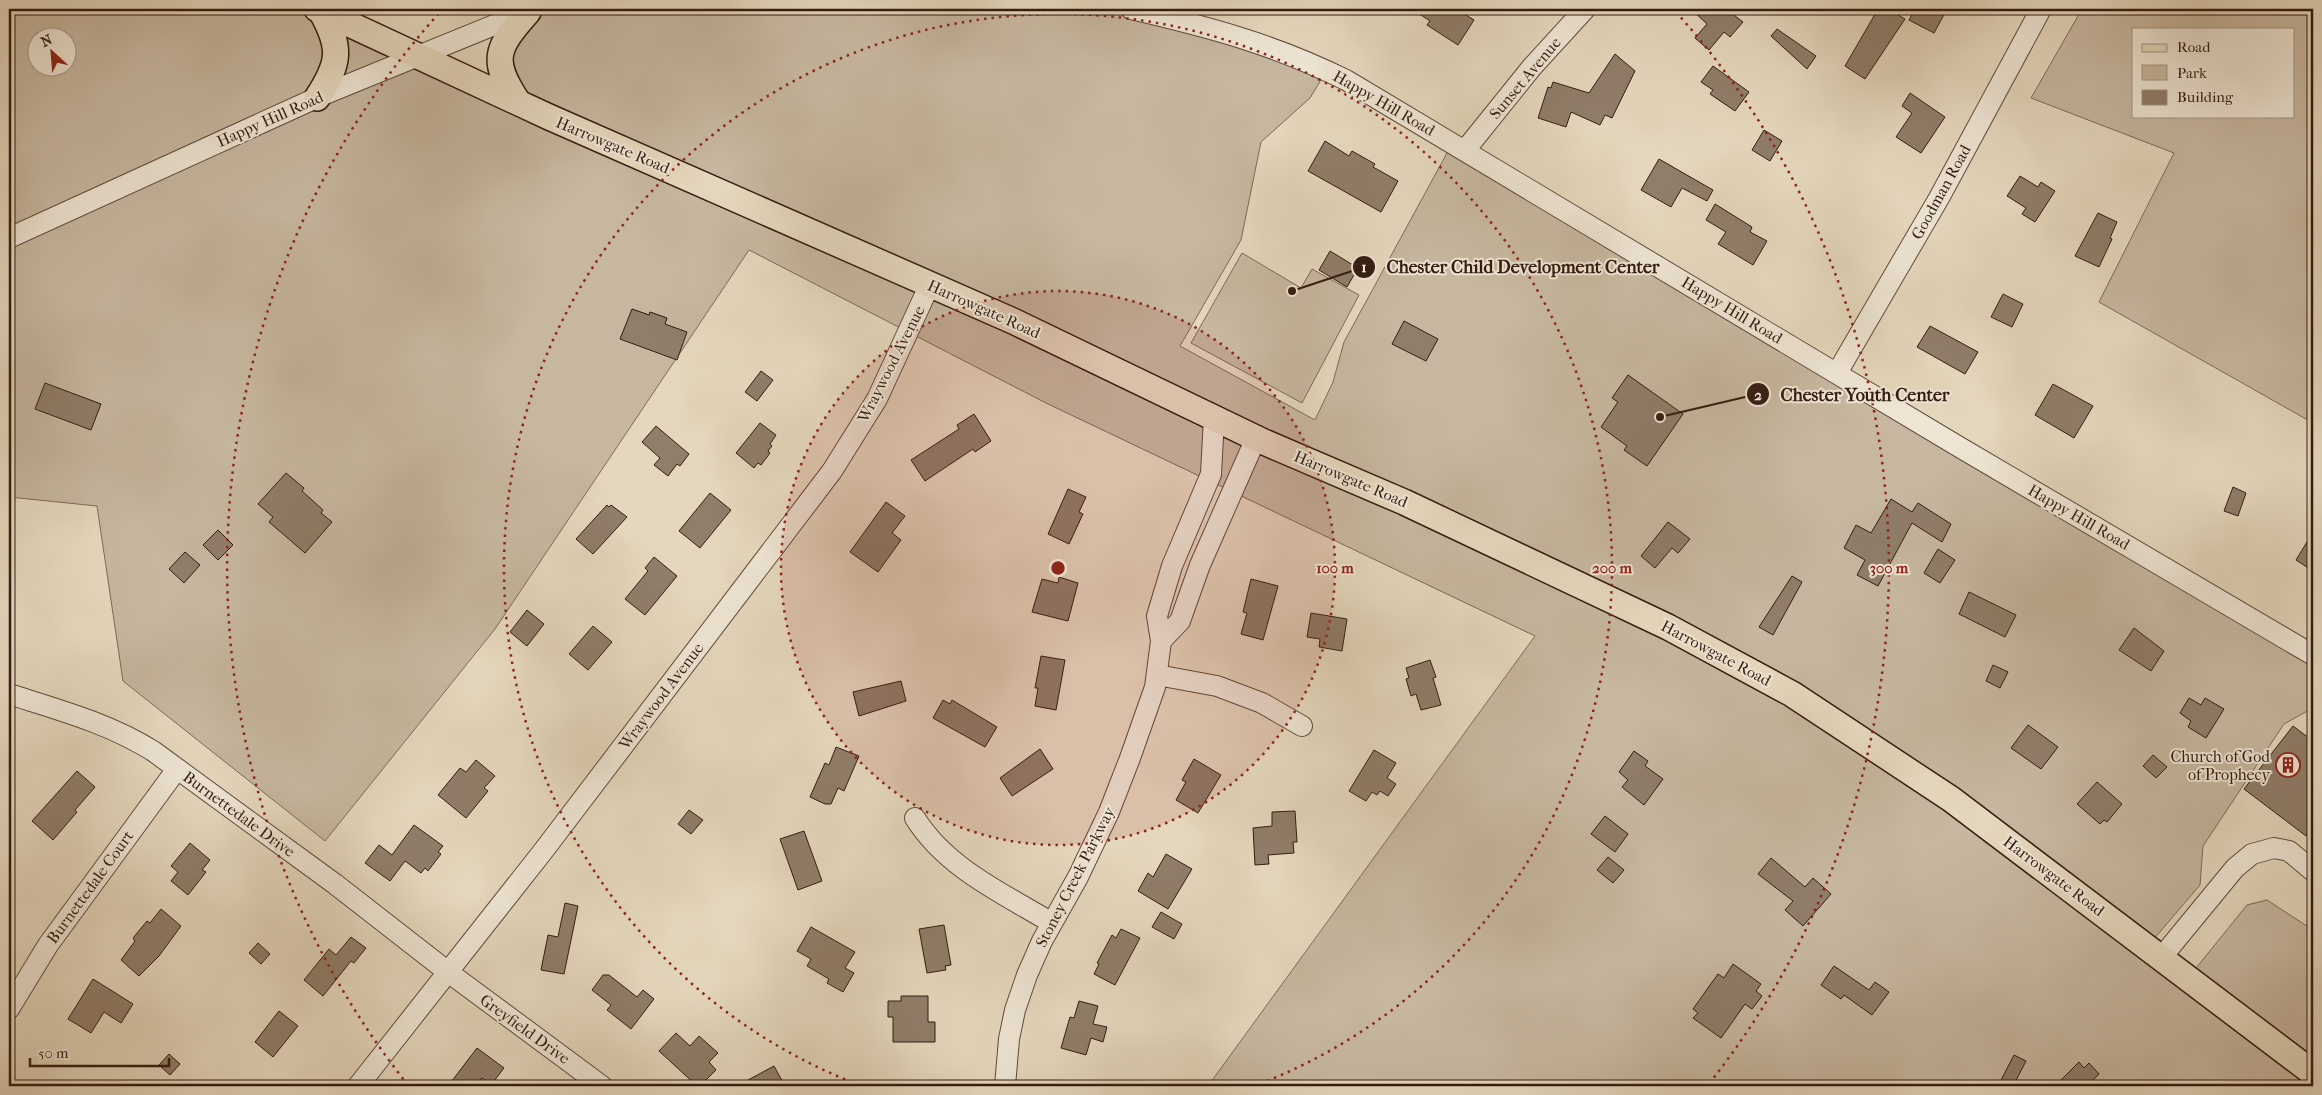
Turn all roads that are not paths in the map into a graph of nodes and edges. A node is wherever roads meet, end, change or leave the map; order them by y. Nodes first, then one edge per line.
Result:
1 (1131, 9) edge
2 (1585, 9) edge
3 (2041, 9) edge
4 (319, 10) edge
5 (532, 10) edge
6 (418, 56) junction
7 (316, 98) junction
8 (518, 102) junction
9 (1466, 150) junction
10 (9, 238) edge
11 (930, 284) junction
12 (1837, 373) junction
13 (1214, 418) junction
14 (1256, 438) junction
15 (1161, 641) junction
16 (2313, 655) edge
17 (1157, 675) junction
18 (9, 694) edge
19 (1302, 726) dead end
20 (177, 768) junction
21 (916, 818) dead end
22 (2313, 871) edge
23 (1052, 923) junction
24 (2161, 958) junction
25 (448, 972) junction
26 (9, 1009) edge
27 (2313, 1073) edge
28 (358, 1086) edge
29 (602, 1086) edge
30 (1005, 1086) edge

1 - 9 street, Happy Hill Road
2 - 9 street, Sunset Avenue
3 - 12 street, Goodman Road
4 - 6 main road, Harrowgate Road
4 - 7 main road
5 - 6 street, Happy Hill Road
5 - 8 main road
6 - 7 street, Happy Hill Road
6 - 8 main road, Harrowgate Road
7 - 10 street, Happy Hill Road
8 - 11 main road, Harrowgate Road
9 - 12 street, Happy Hill Road
11 - 13 main road, Harrowgate Road
11 - 25 street, Wraywood Avenue
12 - 16 street, Happy Hill Road
13 - 14 main road, Harrowgate Road
13 - 15 street, Stoney Creek Parkway
14 - 15 street
14 - 24 main road, Harrowgate Road
15 - 17 street, Stoney Creek Parkway
17 - 19 street
17 - 23 street, Stoney Creek Parkway
18 - 20 street, Burnettedale Drive
20 - 25 street, Burnettedale Drive
20 - 26 street, Burnettedale Court
21 - 23 street
22 - 24 street
23 - 30 street, Stoney Creek Parkway
24 - 27 main road, Harrowgate Road
25 - 28 street, Wraywood Avenue
25 - 29 street, Greyfield Drive

